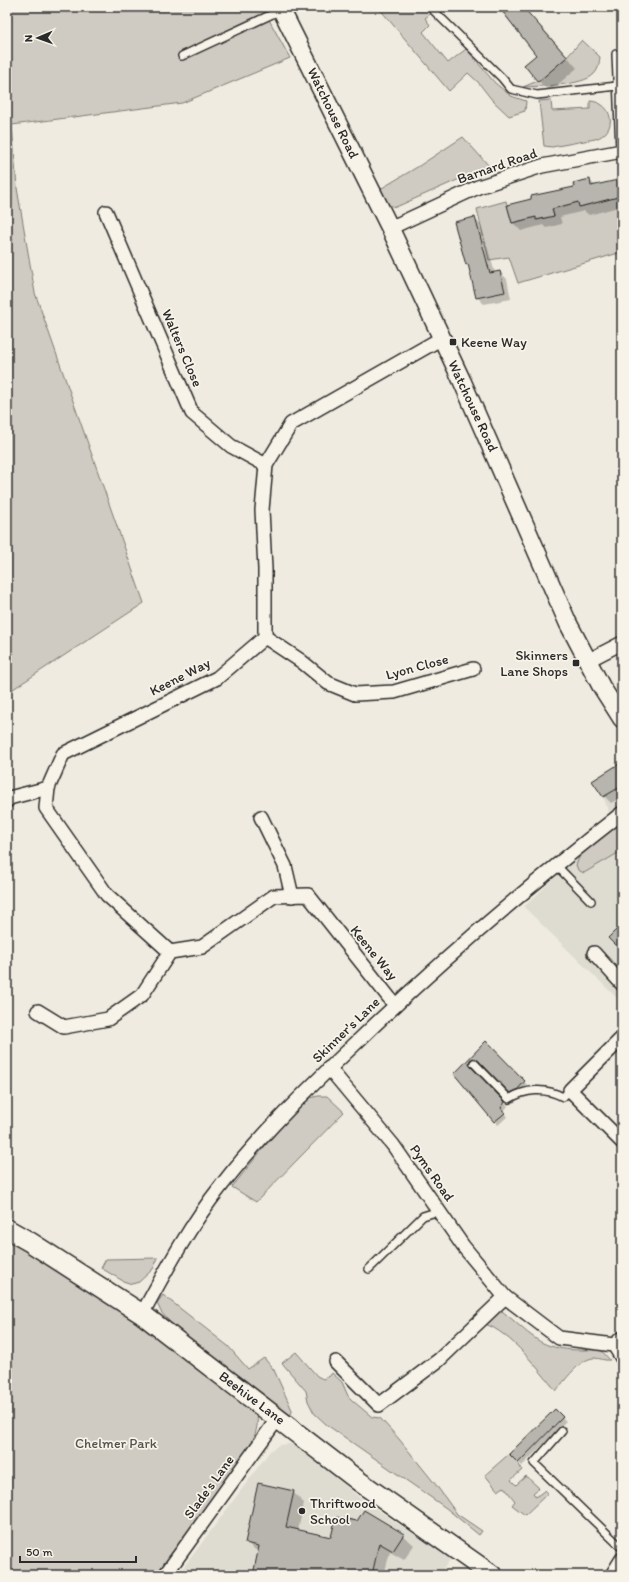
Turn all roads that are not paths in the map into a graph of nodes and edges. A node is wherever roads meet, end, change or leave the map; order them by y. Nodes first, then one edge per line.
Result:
1 (430, 7) edge
2 (280, 8) edge
3 (616, 54) dead end
4 (182, 56) dead end
5 (617, 86) junction
6 (621, 151) edge
7 (106, 212) dead end
8 (390, 228) junction
9 (442, 338) junction
10 (266, 465) junction
11 (265, 637) junction
12 (622, 643) edge
13 (587, 660) junction
14 (473, 669) dead end
15 (622, 719) edge
16 (48, 788) junction
17 (7, 801) edge
18 (622, 813) edge
19 (261, 817) dead end
20 (556, 865) junction
21 (292, 896) junction
22 (591, 901) dead end
23 (170, 952) junction
24 (594, 953) dead end
25 (622, 984) edge
26 (395, 1005) junction
27 (38, 1011) dead end
28 (622, 1038) edge
29 (474, 1063) dead end
30 (330, 1068) junction
31 (570, 1090) junction
32 (622, 1142) edge
33 (439, 1211) junction
34 (7, 1230) edge
35 (369, 1269) dead end
36 (505, 1297) junction
37 (142, 1314) junction
38 (618, 1342) edge
39 (622, 1358) edge
40 (336, 1362) dead end
41 (278, 1418) junction
42 (562, 1431) dead end
43 (622, 1548) edge
44 (622, 1559) edge
45 (165, 1575) edge
46 (492, 1575) edge
47 (612, 1575) edge

1 - 5 lane
2 - 4 lane
2 - 8 street, Watchouse Road
3 - 5 lane, Barnard Road
5 - 6 lane, Barnard Road
6 - 8 street, Barnard Road
7 - 10 street, Walters Close
8 - 9 street, Watchouse Road
9 - 10 street
9 - 13 street, Watchouse Road
10 - 11 street
11 - 14 street, Lyon Close
11 - 16 street, Keene Way
12 - 13 street
13 - 15 street, Watchouse Road
16 - 17 street
16 - 23 street, Keene Way
18 - 20 street, Skinner's Lane
19 - 21 street
20 - 22 lane
20 - 26 street, Skinner's Lane
21 - 23 street, Keene Way
21 - 26 street, Keene Way
23 - 27 street
24 - 25 street
26 - 30 street, Skinner's Lane
28 - 31 street
29 - 31 lane
30 - 33 street, Pyms Road
30 - 37 street, Skinner's Lane
31 - 32 street
33 - 35 lane
33 - 36 street, Pyms Road
34 - 37 main road, Beehive Lane
36 - 38 street, Pyms Road
36 - 40 street
37 - 41 main road, Beehive Lane
38 - 39 street, Pyms Road
41 - 45 street, Slade's Lane
41 - 46 main road, Beehive Lane
42 - 43 lane
44 - 47 street

